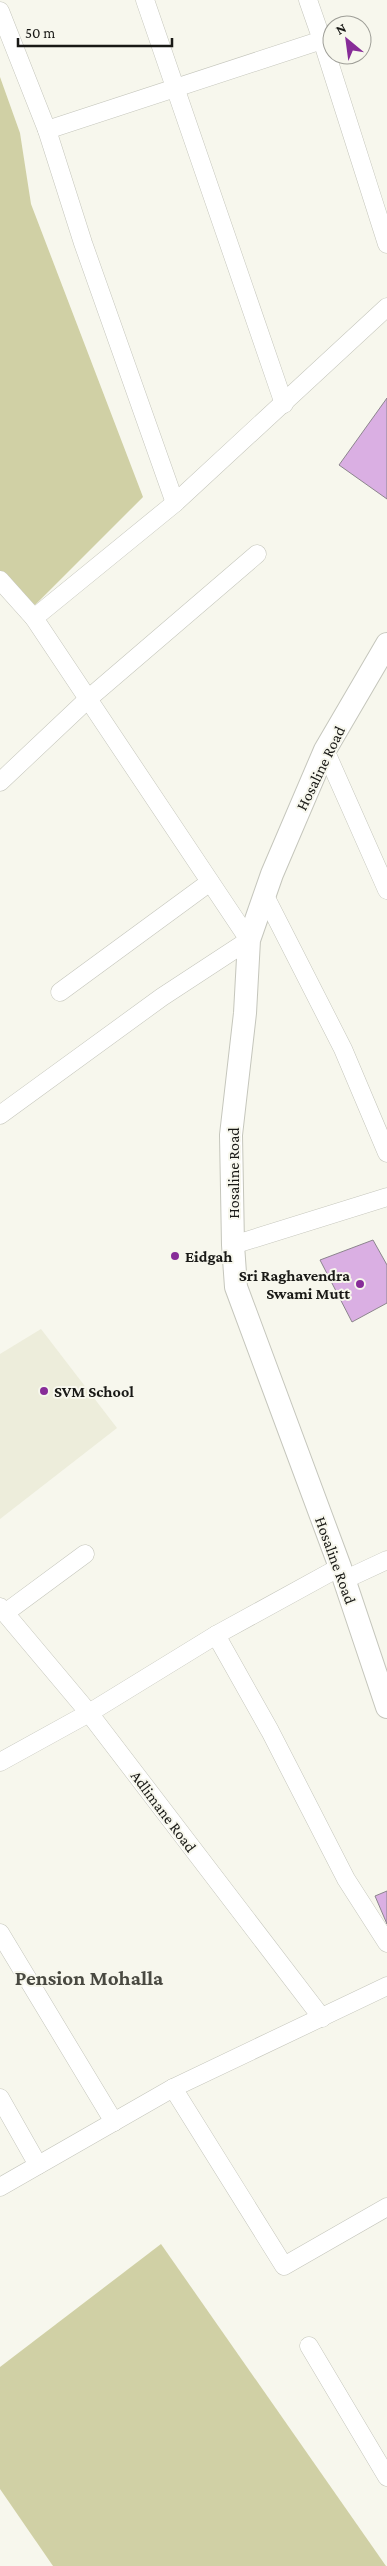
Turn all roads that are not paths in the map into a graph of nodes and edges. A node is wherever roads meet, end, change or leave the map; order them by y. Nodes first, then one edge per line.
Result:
1 (145, 0) edge
2 (308, 0) edge
3 (0, 11) edge
4 (322, 40) joint
5 (330, 65) edge
6 (175, 88) junction
7 (47, 130) junction
8 (387, 244) edge
9 (387, 307) edge
10 (284, 404) junction
11 (175, 503) junction
12 (257, 554) dead end
13 (0, 580) edge
14 (34, 618) junction
15 (387, 644) edge
16 (88, 699) junction
17 (325, 750) junction
18 (0, 782) edge
19 (210, 882) junction
20 (387, 890) edge
21 (264, 894) junction
22 (249, 940) junction
23 (60, 992) dead end
24 (0, 1116) edge
25 (387, 1152) edge
26 (387, 1198) edge
27 (232, 1245) junction
28 (85, 1554) dead end
29 (387, 1560) edge
30 (342, 1573) junction
31 (2, 1610) edge
32 (216, 1635) junction
33 (387, 1707) edge
34 (89, 1713) junction
35 (0, 1762) edge
36 (0, 1933) edge
37 (387, 1943) edge
38 (387, 1986) edge
39 (322, 2018) junction
40 (173, 2088) junction
41 (0, 2098) edge
42 (114, 2122) junction
43 (38, 2165) junction
44 (0, 2187) edge
45 (387, 2207) edge
46 (309, 2346) dead end
47 (387, 2477) edge

1 - 6 street
2 - 4 street
3 - 7 street
4 - 6 street
5 - 8 street
6 - 7 street
6 - 10 street
7 - 11 street
9 - 10 street
10 - 11 street
11 - 14 street
12 - 16 street
13 - 14 street
14 - 16 street
15 - 17 street, Hosaline Road
16 - 18 street
16 - 19 street
17 - 20 street
17 - 21 street, Hosaline Road
19 - 22 street
19 - 23 street
21 - 22 street, Hosaline Road
21 - 25 street
22 - 24 street
22 - 27 street, Hosaline Road
26 - 27 street
27 - 30 street, Hosaline Road
28 - 31 street
29 - 30 street
30 - 32 street
30 - 33 street, Hosaline Road
31 - 34 street, Adlimane Road
32 - 34 street
32 - 37 street
34 - 35 street
34 - 39 street, Adlimane Road
36 - 42 street
38 - 39 street
39 - 40 street
40 - 42 street
40 - 45 street
41 - 43 street
42 - 43 street
43 - 44 street
46 - 47 street

